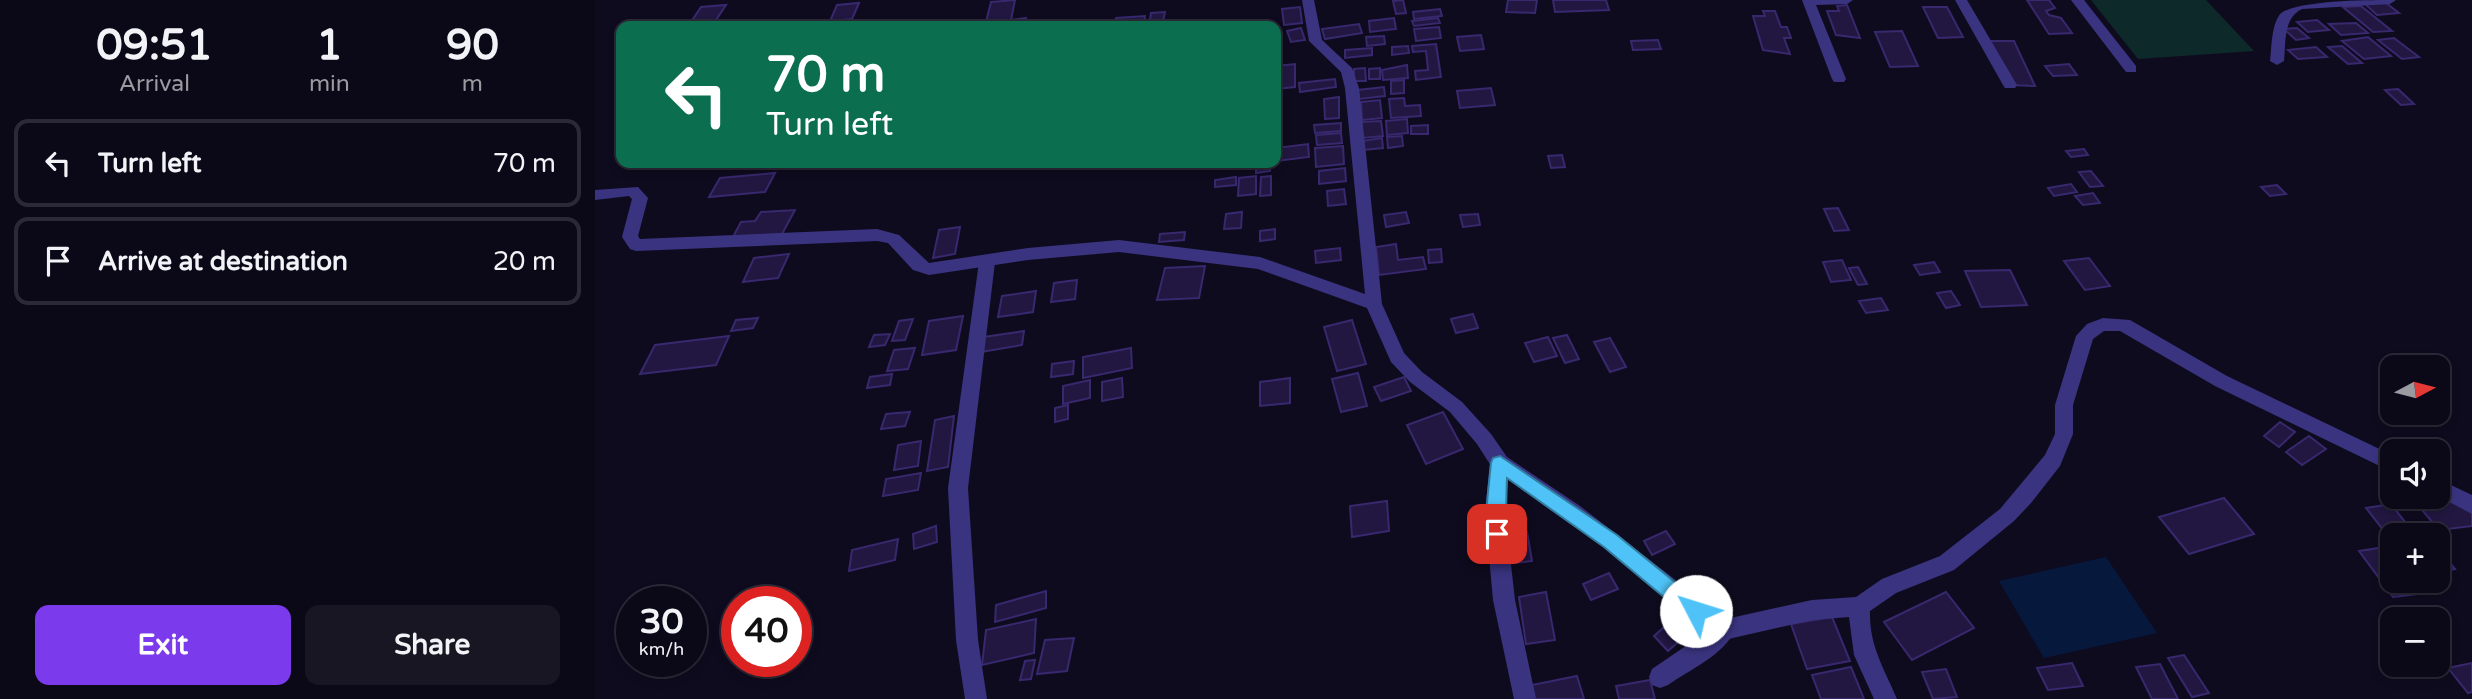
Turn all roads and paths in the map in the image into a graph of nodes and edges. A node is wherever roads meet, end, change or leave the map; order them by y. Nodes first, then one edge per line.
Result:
1 (1308, 0) edge
2 (1847, 0) edge
3 (1961, 0) edge
4 (2077, 0) edge
5 (2390, 0) edge
6 (1808, 1) edge
7 (2277, 61) dead end
8 (2131, 69) dead end
9 (1839, 79) dead end
10 (2010, 85) dead end
11 (595, 195) edge
12 (986, 262) junction
13 (1374, 304) junction
14 (2380, 458) edge
15 (1500, 463) junction
16 (2450, 493) edge
17 (2472, 505) edge
18 (1860, 606) junction
19 (1724, 630) junction
20 (1660, 677) dead end
21 (977, 699) edge
22 (1525, 699) edge
23 (1886, 699) edge

1 - 13 street
2 - 6 street
3 - 10 street
4 - 8 street
5 - 7 street
6 - 9 street
11 - 12 street
12 - 13 street
12 - 21 street
13 - 15 street
14 - 18 street
15 - 19 street
15 - 22 street
16 - 17 street
18 - 19 street
18 - 23 street
19 - 20 street

